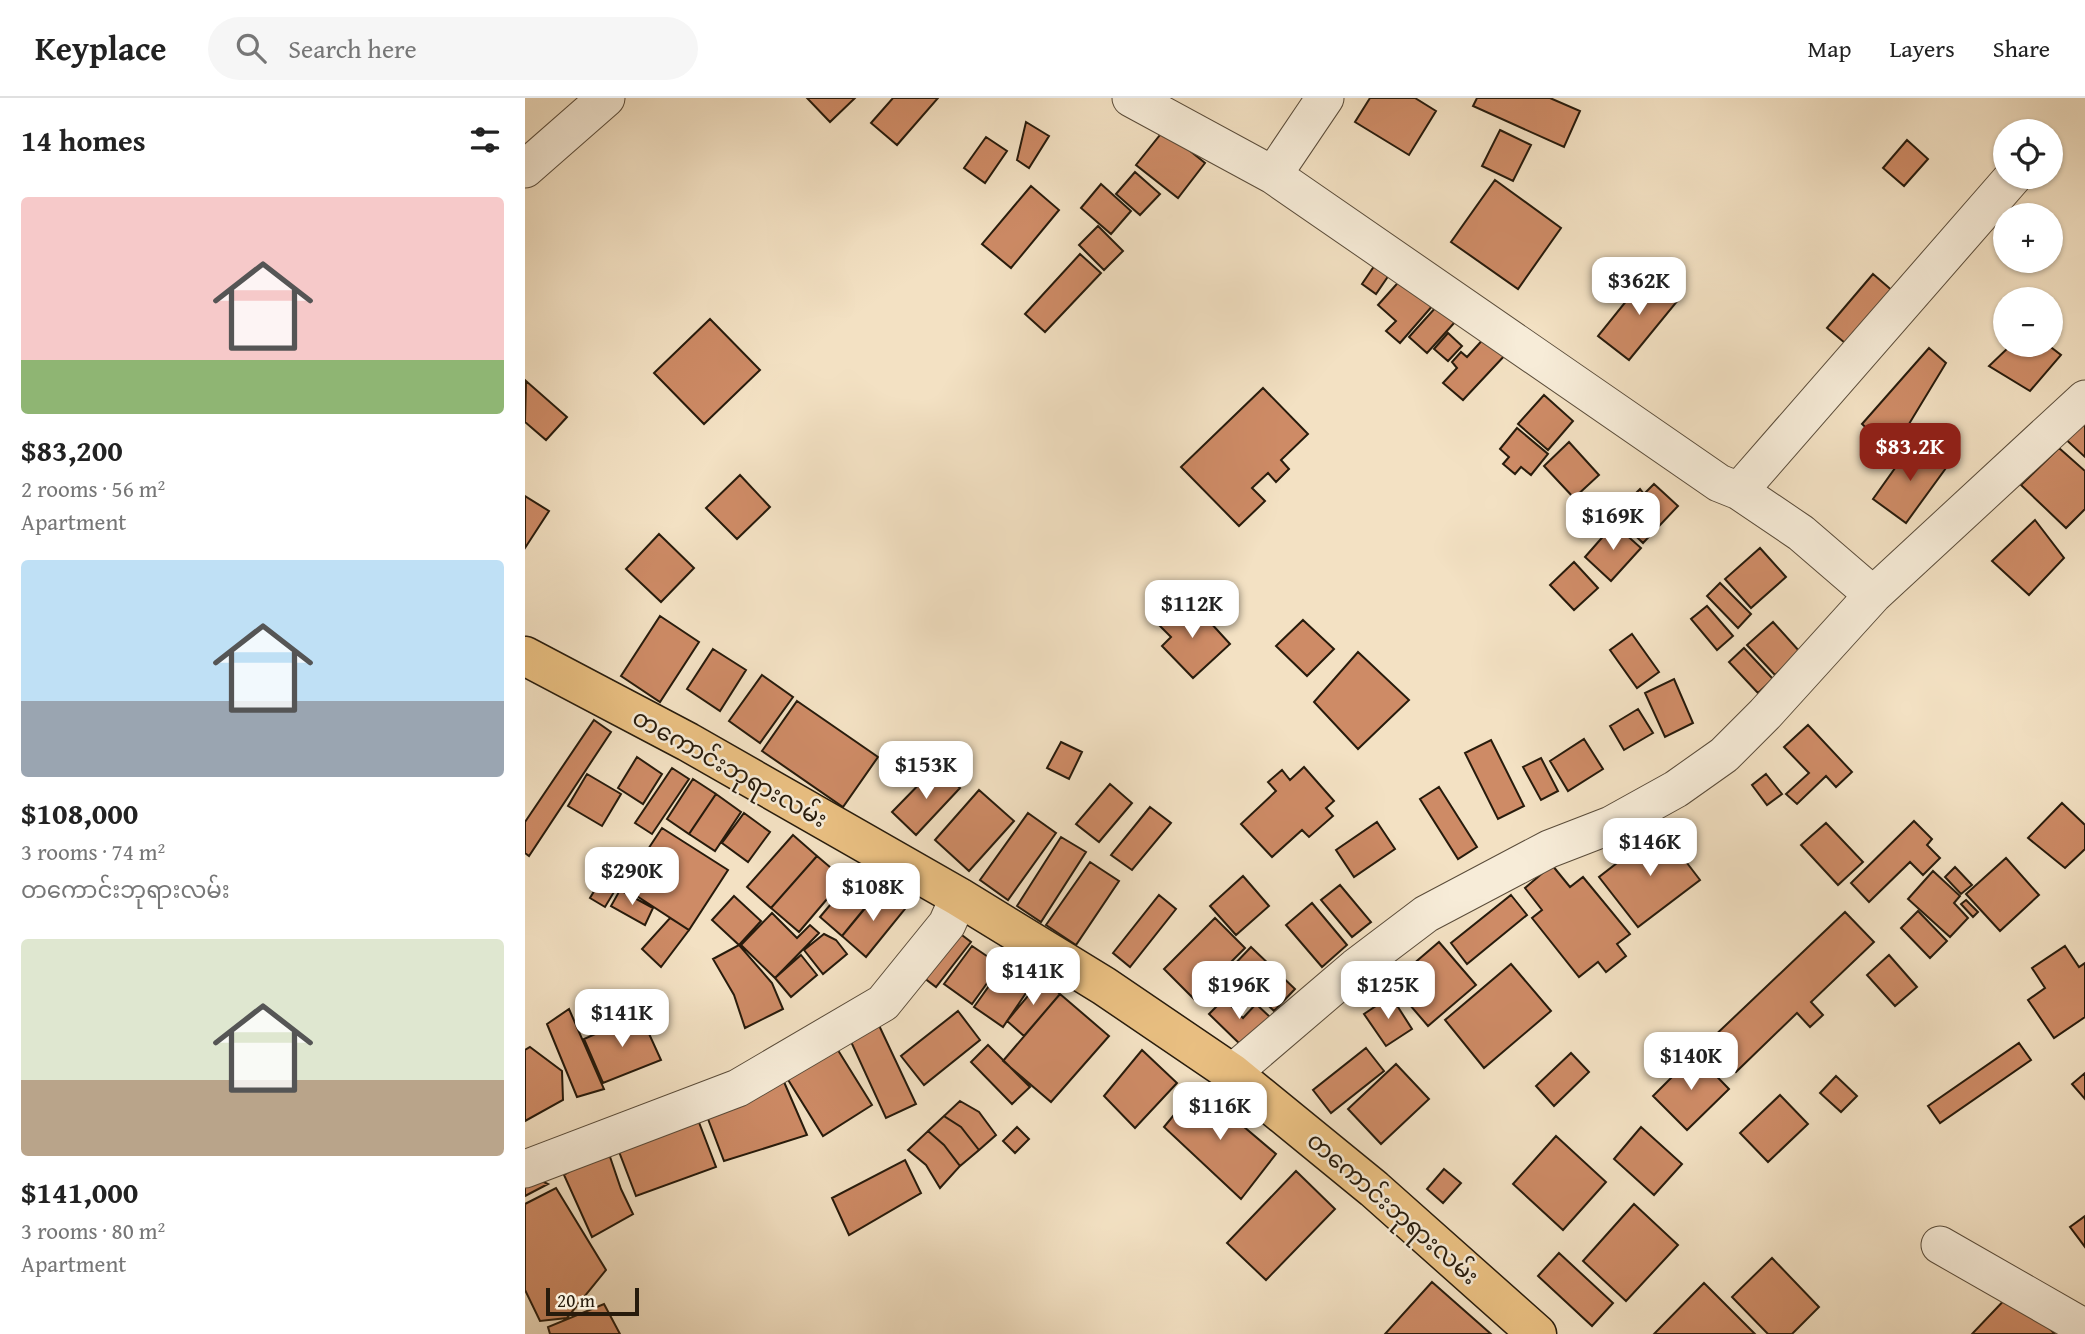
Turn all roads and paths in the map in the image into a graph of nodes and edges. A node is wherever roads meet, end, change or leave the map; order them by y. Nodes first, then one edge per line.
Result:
1 (606, 98) edge
2 (1131, 98) edge
3 (1325, 98) edge
4 (525, 169) edge
5 (1273, 175) junction
6 (2003, 189) edge
7 (2085, 399) edge
8 (1739, 491) junction
9 (1873, 595) junction
10 (525, 656) edge
11 (959, 897) junction
12 (1232, 1073) junction
13 (525, 1169) edge
14 (1940, 1245) dead end
15 (2085, 1328) edge
16 (1537, 1334) edge

1 - 4 street
2 - 5 street
3 - 5 street
5 - 8 street
6 - 8 street
7 - 9 street
8 - 9 street
9 - 12 street
10 - 11 main road, တကောင်းဘုရားလမ်း
11 - 12 main road, တကောင်းဘုရားလမ်း
11 - 13 street
12 - 16 main road, တကောင်းဘုရားလမ်း
14 - 15 street

